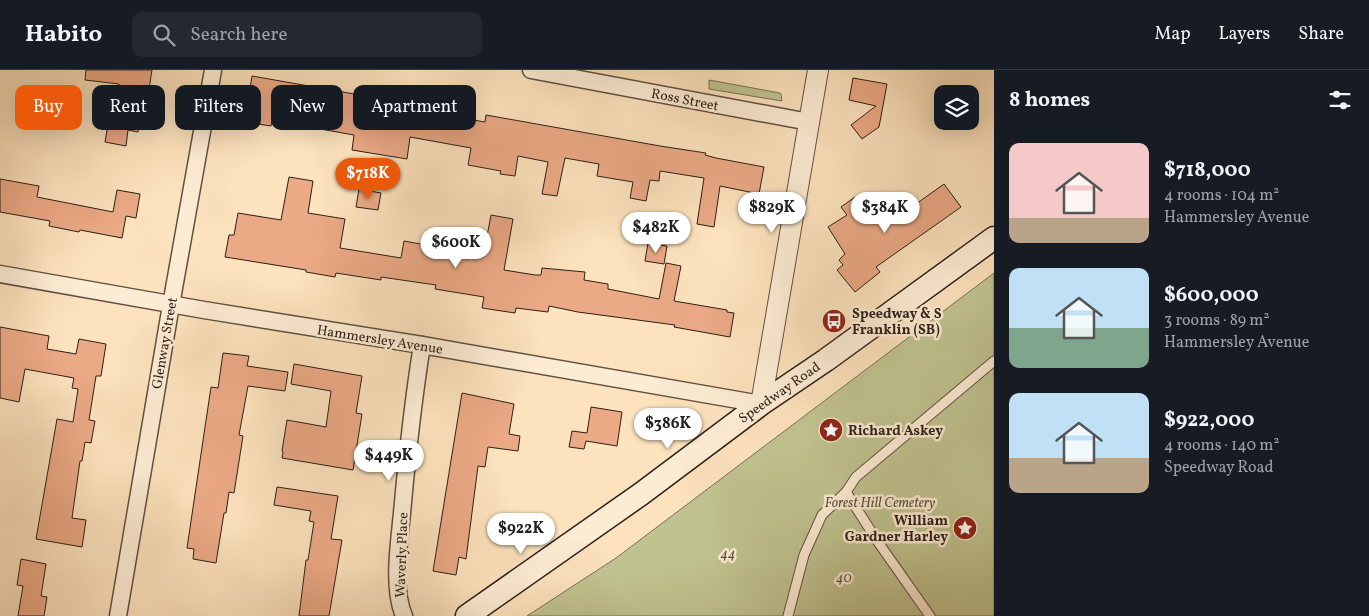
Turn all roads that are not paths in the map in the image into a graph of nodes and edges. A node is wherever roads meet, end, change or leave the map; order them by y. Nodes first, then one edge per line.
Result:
1 (213, 70) edge
2 (531, 70) edge
3 (818, 70) edge
4 (809, 122) junction
5 (994, 238) edge
6 (0, 274) edge
7 (171, 304) junction
8 (422, 345) junction
9 (994, 361) edge
10 (761, 404) junction
11 (846, 492) junction
12 (118, 616) edge
13 (404, 616) edge
14 (467, 616) edge
15 (788, 616) edge
16 (930, 616) edge

1 - 7 street, Glenway Street
2 - 4 street, Ross Street
3 - 4 street
4 - 10 street
5 - 10 main road, Speedway Road
6 - 7 street, Hammersley Avenue
7 - 8 street, Hammersley Avenue
7 - 12 street, Glenway Street
8 - 10 street, Hammersley Avenue
8 - 13 street, Waverly Place
9 - 11 lane
10 - 14 main road, Speedway Road
11 - 15 lane
11 - 16 lane

